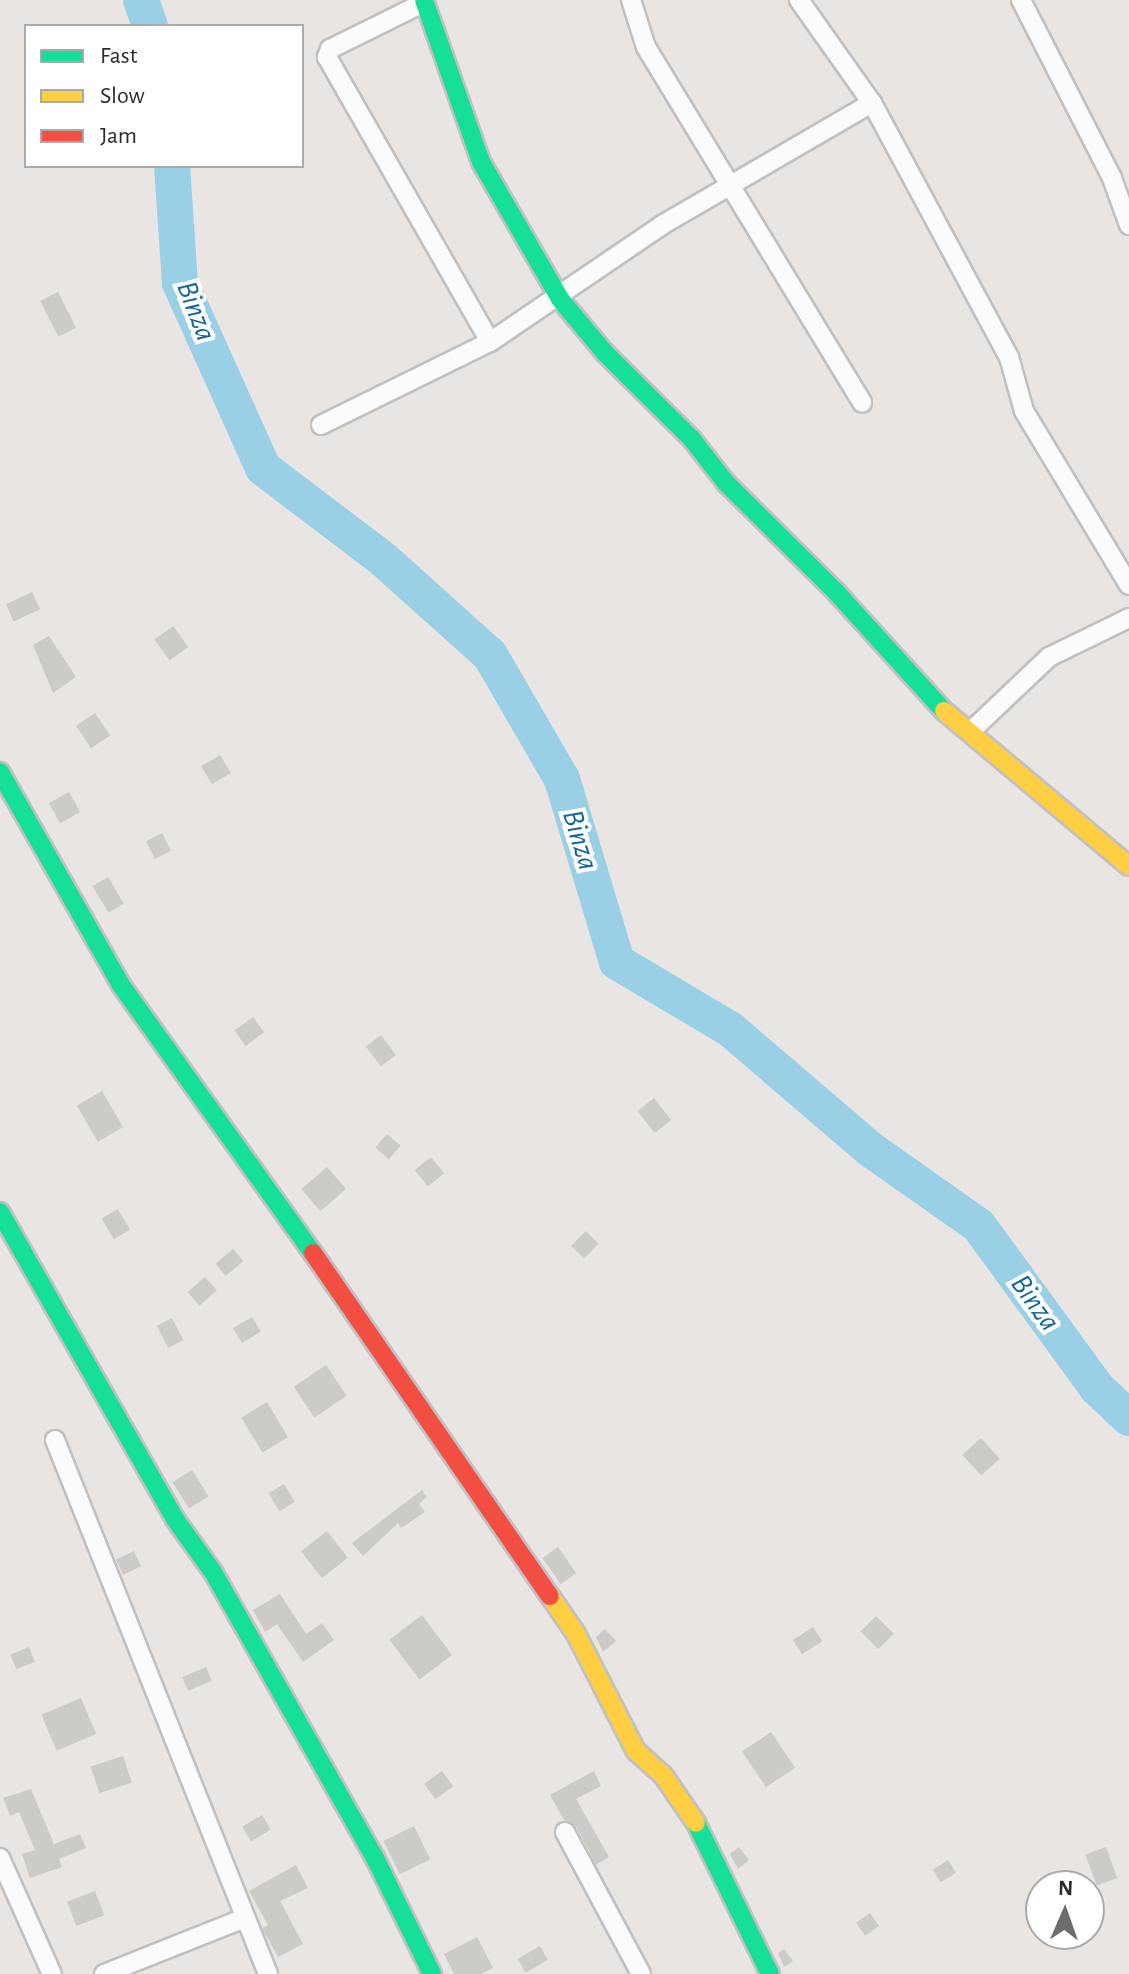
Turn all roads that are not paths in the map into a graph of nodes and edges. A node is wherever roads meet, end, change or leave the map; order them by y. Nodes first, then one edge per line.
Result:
1 (631, 0) edge
2 (799, 0) edge
3 (1021, 0) edge
4 (425, 1) edge
5 (872, 103) junction
6 (730, 184) junction
7 (1129, 225) edge
8 (560, 299) junction
9 (490, 342) junction
10 (862, 402) dead end
11 (321, 425) dead end
12 (1129, 585) edge
13 (1129, 618) edge
14 (971, 731) junction
15 (0, 772) edge
16 (1129, 866) edge
17 (0, 1212) edge
18 (55, 1440) dead end
19 (565, 1832) dead end
20 (0, 1858) edge
21 (245, 1918) junction
22 (52, 1974) edge
23 (104, 1974) edge
24 (268, 1974) edge
25 (432, 1974) edge
26 (641, 1974) edge
27 (770, 1974) edge

1 - 6 street
2 - 5 street
3 - 7 street
4 - 8 street
4 - 9 street
5 - 6 street
5 - 12 street
6 - 8 street
6 - 10 street
8 - 9 street
8 - 14 street
9 - 11 street
13 - 14 street
14 - 16 street
15 - 27 street
17 - 25 street
18 - 21 street
19 - 26 street
20 - 22 street
21 - 23 street
21 - 24 street

